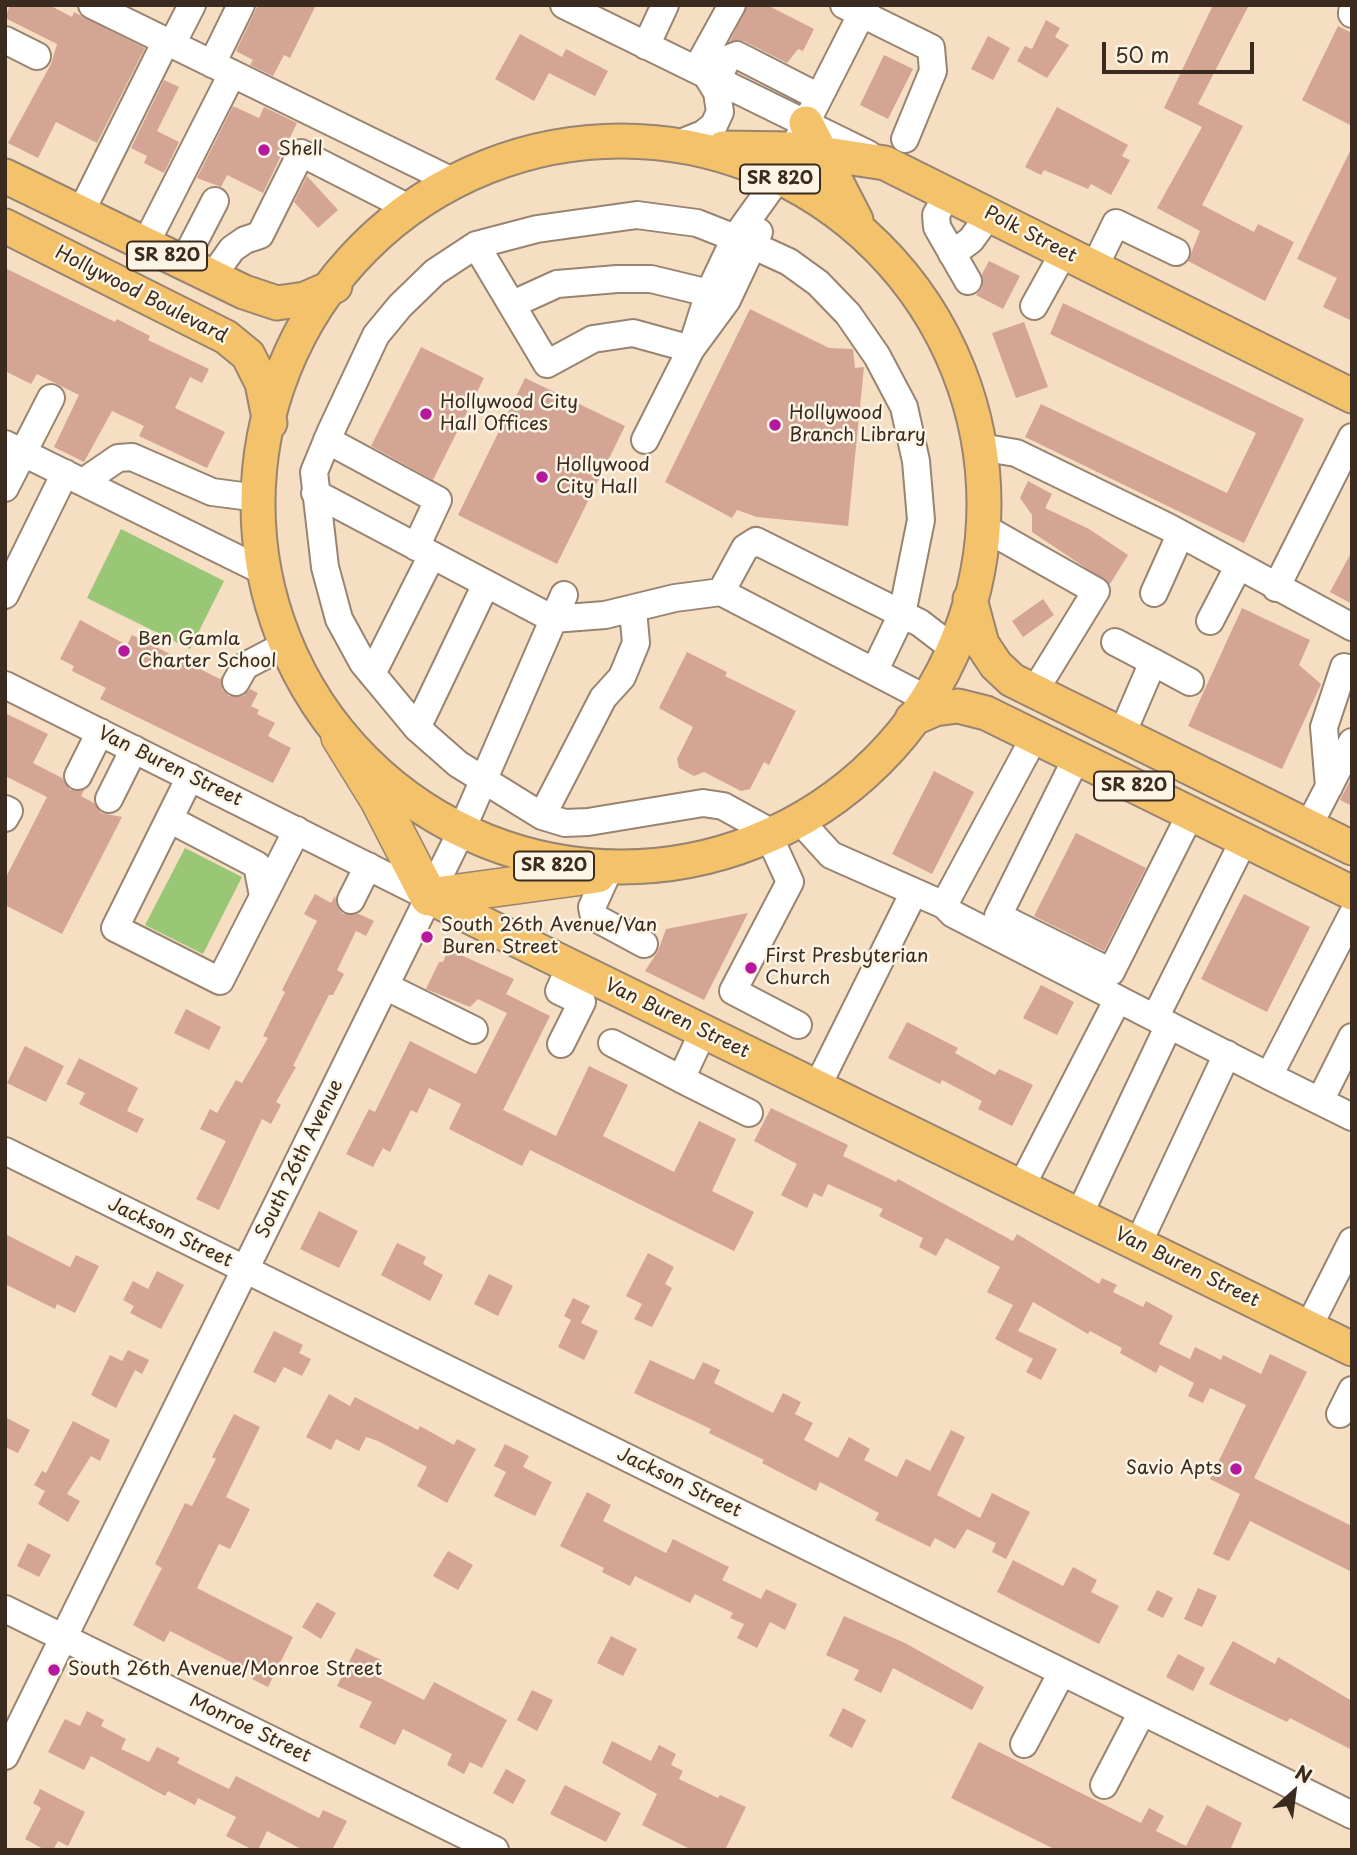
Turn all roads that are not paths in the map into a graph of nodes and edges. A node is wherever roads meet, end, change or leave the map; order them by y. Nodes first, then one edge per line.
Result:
1 (92, 5) edge
2 (192, 5) edge
3 (241, 5) edge
4 (564, 5) edge
5 (666, 5) edge
6 (732, 5) edge
7 (857, 8) edge
8 (125, 12) edge
9 (5, 40) edge
10 (169, 43) junction
11 (646, 46) junction
12 (37, 56) dead end
13 (222, 69) junction
14 (707, 76) junction
15 (803, 140) junction
16 (691, 146) junction
17 (895, 151) junction
18 (5, 176) edge
19 (448, 179) junction
20 (947, 194) junction
21 (5, 201) edge
22 (215, 201) dead end
23 (407, 208) junction
24 (77, 213) junction
25 (989, 215) junction
26 (5, 226) edge
27 (864, 233) junction
28 (744, 242) junction
29 (145, 245) junction
30 (476, 245) junction
31 (1064, 252) junction
32 (1176, 253) dead end
33 (952, 254) junction
34 (1094, 268) junction
35 (197, 270) junction
36 (968, 281) dead end
37 (335, 286) junction
38 (709, 293) junction
39 (513, 304) junction
40 (1034, 306) dead end
41 (691, 349) junction
42 (1352, 396) edge
43 (51, 398) dead end
44 (270, 422) junction
45 (1352, 437) edge
46 (327, 440) junction
47 (645, 440) dead end
48 (981, 447) junction
49 (14, 448) edge
50 (74, 478) junction
51 (5, 488) edge
52 (315, 493) junction
53 (258, 498) junction
54 (983, 527) junction
55 (1180, 535) junction
56 (424, 551) junction
57 (1237, 566) junction
58 (265, 572) junction
59 (486, 584) junction
60 (1276, 588) junction
61 (721, 592) junction
62 (1154, 593) dead end
63 (5, 595) edge
64 (564, 595) dead end
65 (970, 599) junction
66 (633, 610) junction
67 (902, 614) junction
68 (553, 619) junction
69 (1210, 621) dead end
70 (1352, 627) edge
71 (1115, 642) dead end
72 (285, 645) junction
73 (950, 646) junction
74 (1153, 662) junction
75 (1352, 669) edge
76 (875, 670) junction
77 (372, 674) junction
78 (1190, 681) dead end
79 (236, 682) dead end
80 (5, 685) edge
81 (1034, 692) junction
82 (918, 708) junction
83 (417, 728) junction
84 (100, 732) junction
85 (1122, 734) junction
86 (1034, 736) junction
87 (340, 737) junction
88 (1352, 742) edge
89 (134, 749) junction
90 (1077, 757) junction
91 (78, 776) dead end
92 (190, 777) junction
93 (483, 780) junction
94 (1329, 787) junction
95 (108, 799) dead end
96 (5, 809) edge
97 (1191, 813) junction
98 (542, 816) junction
99 (5, 818) edge
100 (169, 819) junction
101 (1308, 827) junction
102 (297, 830) junction
103 (781, 831) junction
104 (460, 834) junction
105 (1244, 840) junction
106 (1352, 848) edge
107 (368, 866) junction
108 (603, 873) junction
109 (914, 892) junction
110 (1352, 893) edge
111 (263, 896) junction
112 (429, 897) junction
113 (351, 900) dead end
114 (944, 905) junction
115 (1352, 915) edge
116 (644, 944) dead end
117 (570, 966) junction
118 (385, 986) junction
119 (1118, 999) junction
120 (1162, 1021) junction
121 (798, 1025) dead end
122 (474, 1030) dead end
123 (703, 1032) junction
124 (612, 1043) dead end
125 (561, 1044) dead end
126 (1227, 1054) junction
127 (1348, 1054) edge
128 (1269, 1076) junction
129 (681, 1079) junction
130 (817, 1087) junction
131 (1320, 1101) junction
132 (749, 1113) dead end
133 (1352, 1117) edge
134 (5, 1151) edge
135 (1021, 1187) junction
136 (1079, 1215) junction
137 (1352, 1241) edge
138 (1138, 1244) junction
139 (245, 1270) junction
140 (1308, 1328) junction
141 (1350, 1344) edge
142 (5, 1609) edge
143 (63, 1637) junction
144 (1062, 1672) junction
145 (1142, 1712) junction
146 (1024, 1744) dead end
147 (5, 1756) edge
148 (1104, 1785) dead end
149 (1352, 1815) edge
150 (495, 1850) edge

1 - 8 street
2 - 10 street
3 - 13 street
4 - 11 street
5 - 11 street
6 - 14 street
7 - 15 street
7 - 17 street
8 - 10 street
9 - 12 street
10 - 13 street
10 - 24 street
11 - 14 street
13 - 19 street
13 - 29 street
14 - 15 street
14 - 16 street
15 - 16 main road, SR 820
15 - 17 main road, Polk Street
15 - 27 main road
15 - 27 main road, SR 820
15 - 28 street
16 - 19 main road, SR 820
17 - 20 main road, Polk Street
18 - 24 main road, SR 820
19 - 23 main road, SR 820
20 - 25 main road, Polk Street
20 - 33 street
21 - 24 main road
22 - 35 street
23 - 35 street
23 - 37 main road, SR 820
24 - 29 main road, SR 820
25 - 31 main road, Polk Street
25 - 33 street
26 - 44 main road, Hollywood Boulevard / SR 820
27 - 48 main road, SR 820
28 - 30 street
28 - 38 street
28 - 41 street
28 - 67 street
29 - 35 main road, SR 820
30 - 39 street
30 - 46 street
31 - 34 main road, Polk Street
31 - 40 street
32 - 34 street
33 - 36 street
34 - 42 main road, Polk Street
35 - 37 main road, SR 820
37 - 44 main road
38 - 39 street
38 - 41 street
39 - 41 street
41 - 47 street
43 - 49 street
44 - 53 main road, SR 820
45 - 60 street
46 - 52 street
46 - 56 street
48 - 54 main road, SR 820
48 - 55 street
49 - 50 street
49 - 51 street
50 - 53 street
50 - 58 street
50 - 63 street
52 - 56 street
52 - 77 street
53 - 58 main road, SR 820
54 - 65 main road, SR 820
54 - 81 street
55 - 57 street
55 - 62 street
56 - 59 street
56 - 77 street
57 - 60 street
57 - 69 street
58 - 72 main road, SR 820
59 - 68 street
59 - 83 street
60 - 70 street
61 - 66 street
61 - 67 street
61 - 76 street
64 - 68 street, South 26th Avenue
65 - 73 main road
65 - 81 main road, SR 820
66 - 68 street
66 - 98 street
67 - 73 street
67 - 76 street
68 - 93 street, South 26th Avenue
71 - 74 street
72 - 79 street
72 - 87 main road, SR 820
73 - 82 main road
74 - 78 street
74 - 85 street
75 - 94 street
76 - 82 street
77 - 83 street
80 - 84 street, Van Buren Street
81 - 85 main road, SR 820
82 - 86 main road, SR 820
82 - 103 main road, SR 820
83 - 93 street
84 - 89 street, Van Buren Street
84 - 91 street
85 - 101 main road, SR 820
86 - 90 main road, SR 820
86 - 114 street
87 - 104 main road, SR 820
87 - 112 highway
88 - 94 street
89 - 92 street, Van Buren Street
89 - 95 street
90 - 97 main road, SR 820
90 - 97 street
92 - 100 street
92 - 102 street, Van Buren Street
93 - 98 street
93 - 104 street, South 26th Avenue
94 - 101 street
96 - 99 street
97 - 105 main road, SR 820
98 - 103 street
100 - 111 street
100 - 111 street
101 - 106 main road, SR 820
102 - 107 street, Van Buren Street
102 - 111 street
103 - 108 main road, SR 820
103 - 109 street
103 - 121 street
104 - 108 main road, SR 820
104 - 112 street, South 26th Avenue
105 - 110 main road, SR 820
105 - 120 street
107 - 112 street, Van Buren Street
107 - 113 street
108 - 112 highway
108 - 116 street
109 - 114 street
109 - 130 street
112 - 117 main road, Van Buren Street
112 - 118 street, South 26th Avenue
114 - 119 street
115 - 128 street
117 - 123 main road, Van Buren Street
117 - 125 street
118 - 122 street
118 - 139 street, South 26th Avenue
119 - 120 street
119 - 135 street
120 - 126 street
120 - 136 street
123 - 129 street
123 - 130 main road, Van Buren Street
124 - 129 street
126 - 128 street
126 - 138 street
127 - 131 street
128 - 131 street
129 - 132 street
130 - 135 main road, Van Buren Street
131 - 133 street
134 - 139 street, Jackson Street
135 - 136 main road, Van Buren Street
136 - 138 main road, Van Buren Street
137 - 140 street
138 - 140 main road, Van Buren Street
139 - 143 street, South 26th Avenue
139 - 144 street, Jackson Street
140 - 141 main road, Van Buren Street
142 - 143 street, Monroe Street
143 - 147 street, South 26th Avenue
143 - 150 street, Monroe Street
144 - 145 street, Jackson Street
144 - 146 street
145 - 148 street
145 - 149 street, Jackson Street

